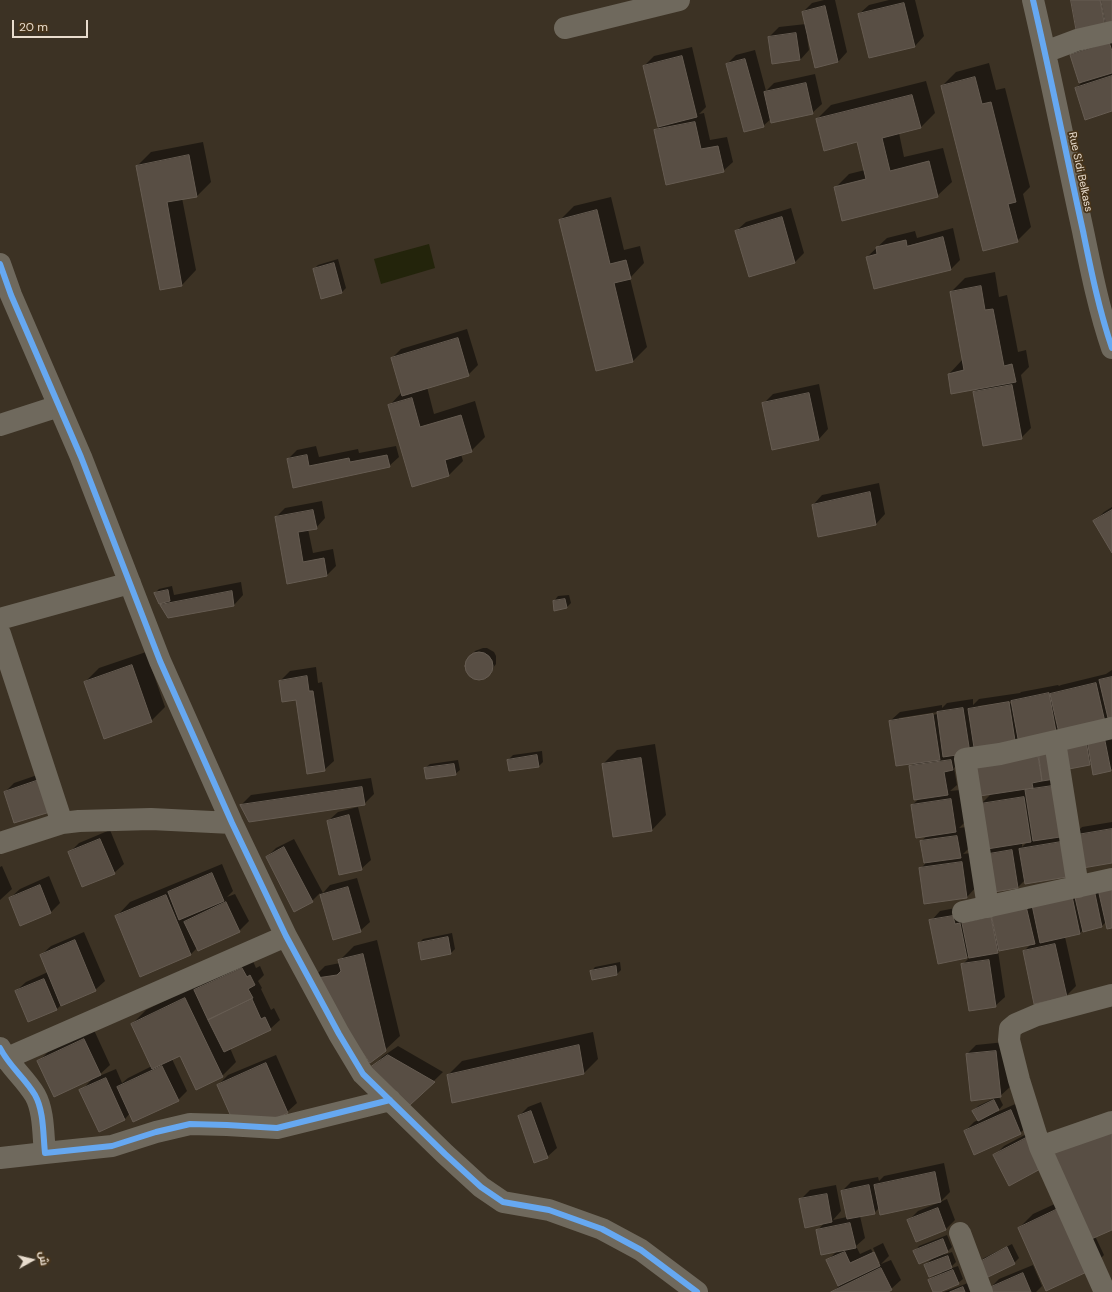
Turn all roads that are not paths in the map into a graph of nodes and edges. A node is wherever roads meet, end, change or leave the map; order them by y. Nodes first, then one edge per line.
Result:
1 (679, 0) edge
2 (1033, 0) edge
3 (565, 28) dead end
4 (1112, 32) edge
5 (1045, 52) junction
6 (0, 264) edge
7 (1112, 347) edge
8 (59, 406) junction
9 (0, 425) edge
10 (130, 583) junction
11 (0, 619) edge
12 (0, 634) edge
13 (1112, 728) edge
14 (1055, 742) junction
15 (62, 823) junction
16 (232, 823) junction
17 (0, 843) edge
18 (1112, 879) edge
19 (1078, 887) junction
20 (988, 908) junction
21 (963, 912) dead end
22 (286, 936) junction
23 (1112, 995) edge
24 (2, 1055) edge
25 (390, 1100) junction
26 (1112, 1122) edge
27 (1040, 1147) junction
28 (45, 1152) junction
29 (0, 1158) edge
30 (960, 1233) dead end
31 (697, 1292) edge
32 (982, 1292) edge
33 (1105, 1292) edge

1 - 3 street
2 - 5 street, Rue Sidi Belkass
4 - 5 street
5 - 7 street, Rue Sidi Belkass
6 - 8 street
8 - 9 street
8 - 10 street
10 - 11 street
10 - 16 street
12 - 15 street
13 - 14 street
14 - 19 street
14 - 20 street
15 - 16 street
15 - 17 street
16 - 22 street
18 - 19 street
19 - 20 street
20 - 21 street
22 - 24 street
22 - 25 street
23 - 27 street
24 - 28 street
25 - 28 street
25 - 31 street
26 - 27 street
27 - 33 street
28 - 29 street
30 - 32 street

